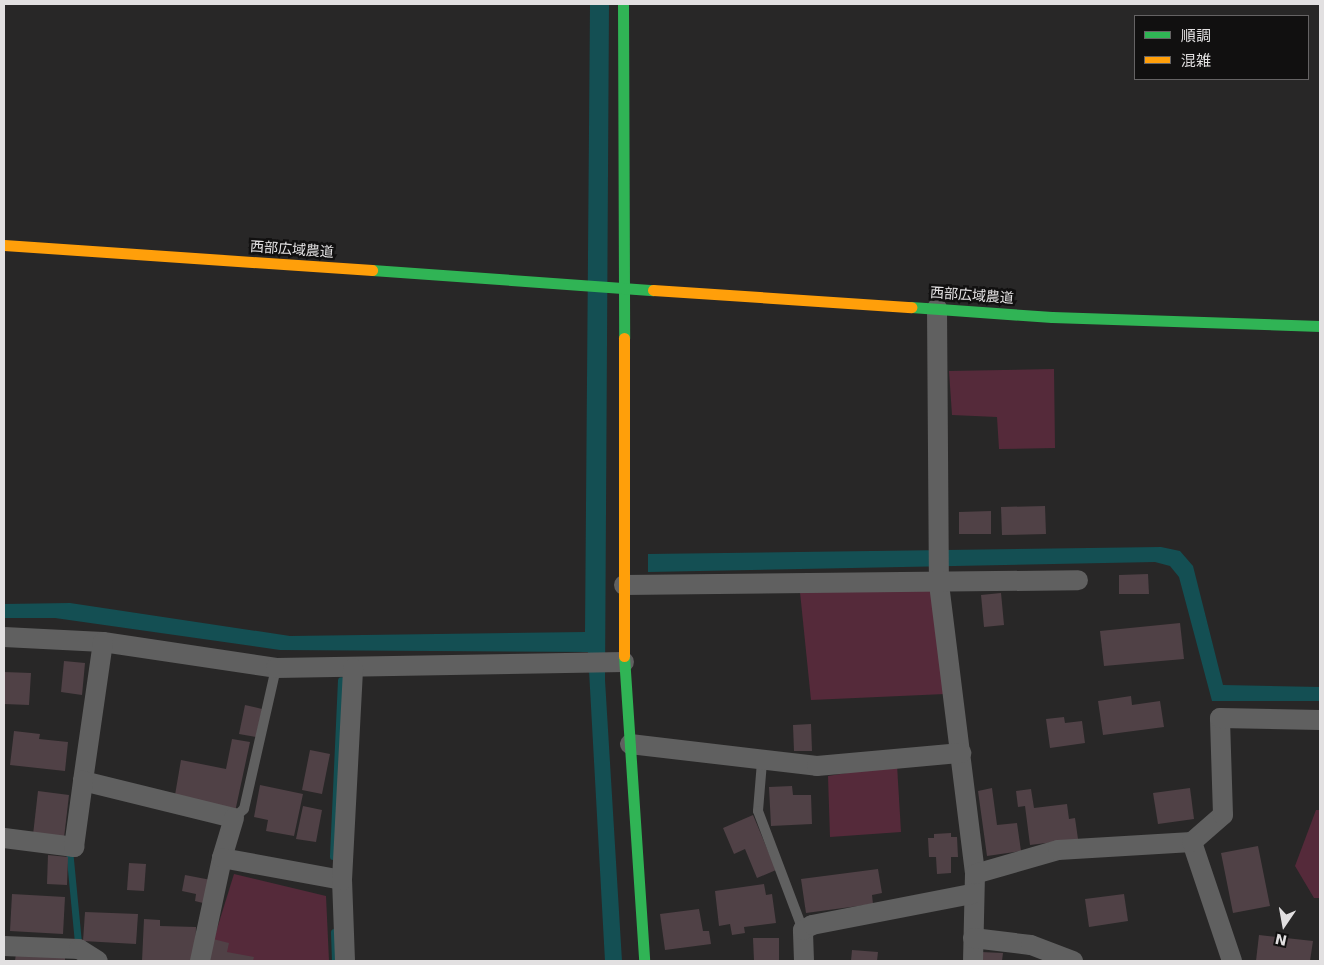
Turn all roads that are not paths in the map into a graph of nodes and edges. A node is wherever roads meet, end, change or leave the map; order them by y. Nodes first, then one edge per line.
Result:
1 (623, 4) edge
2 (4, 245) edge
3 (623, 286) junction
4 (937, 308) junction
5 (1320, 326) edge
6 (939, 579) junction
7 (1078, 580) dead end
8 (624, 585) junction
9 (4, 637) edge
10 (103, 642) junction
11 (618, 662) junction
12 (276, 668) junction
13 (353, 668) junction
14 (1320, 720) edge
15 (630, 744) junction
16 (961, 752) junction
17 (762, 762) junction
18 (83, 781) junction
19 (234, 818) junction
20 (4, 838) edge
21 (1192, 842) junction
22 (222, 858) junction
23 (975, 874) junction
24 (342, 880) junction
25 (972, 894) junction
26 (803, 930) junction
27 (973, 938) junction
28 (4, 946) edge
29 (98, 961) edge
30 (200, 961) edge
31 (345, 961) edge
32 (644, 961) edge
33 (804, 961) edge
34 (973, 961) edge
35 (1073, 961) edge
36 (1232, 961) edge

1 - 3 street
2 - 3 street, 西部広域農道
3 - 4 street, 西部広域農道
3 - 8 street
4 - 5 street, 西部広域農道
4 - 6 street
6 - 7 street
6 - 8 street
6 - 16 street
8 - 11 street
9 - 10 street
10 - 12 street
10 - 18 street
11 - 13 street
11 - 15 street
12 - 13 street
12 - 19 lane
13 - 24 street
14 - 21 street
15 - 17 street
15 - 32 street
16 - 17 street
16 - 23 street
17 - 26 lane
18 - 19 street
18 - 20 street
19 - 22 street
21 - 23 street
21 - 36 street
22 - 24 street
22 - 30 street
23 - 25 street
24 - 31 street
25 - 26 street
25 - 27 street
26 - 33 street
27 - 34 street
27 - 35 street
28 - 29 street

